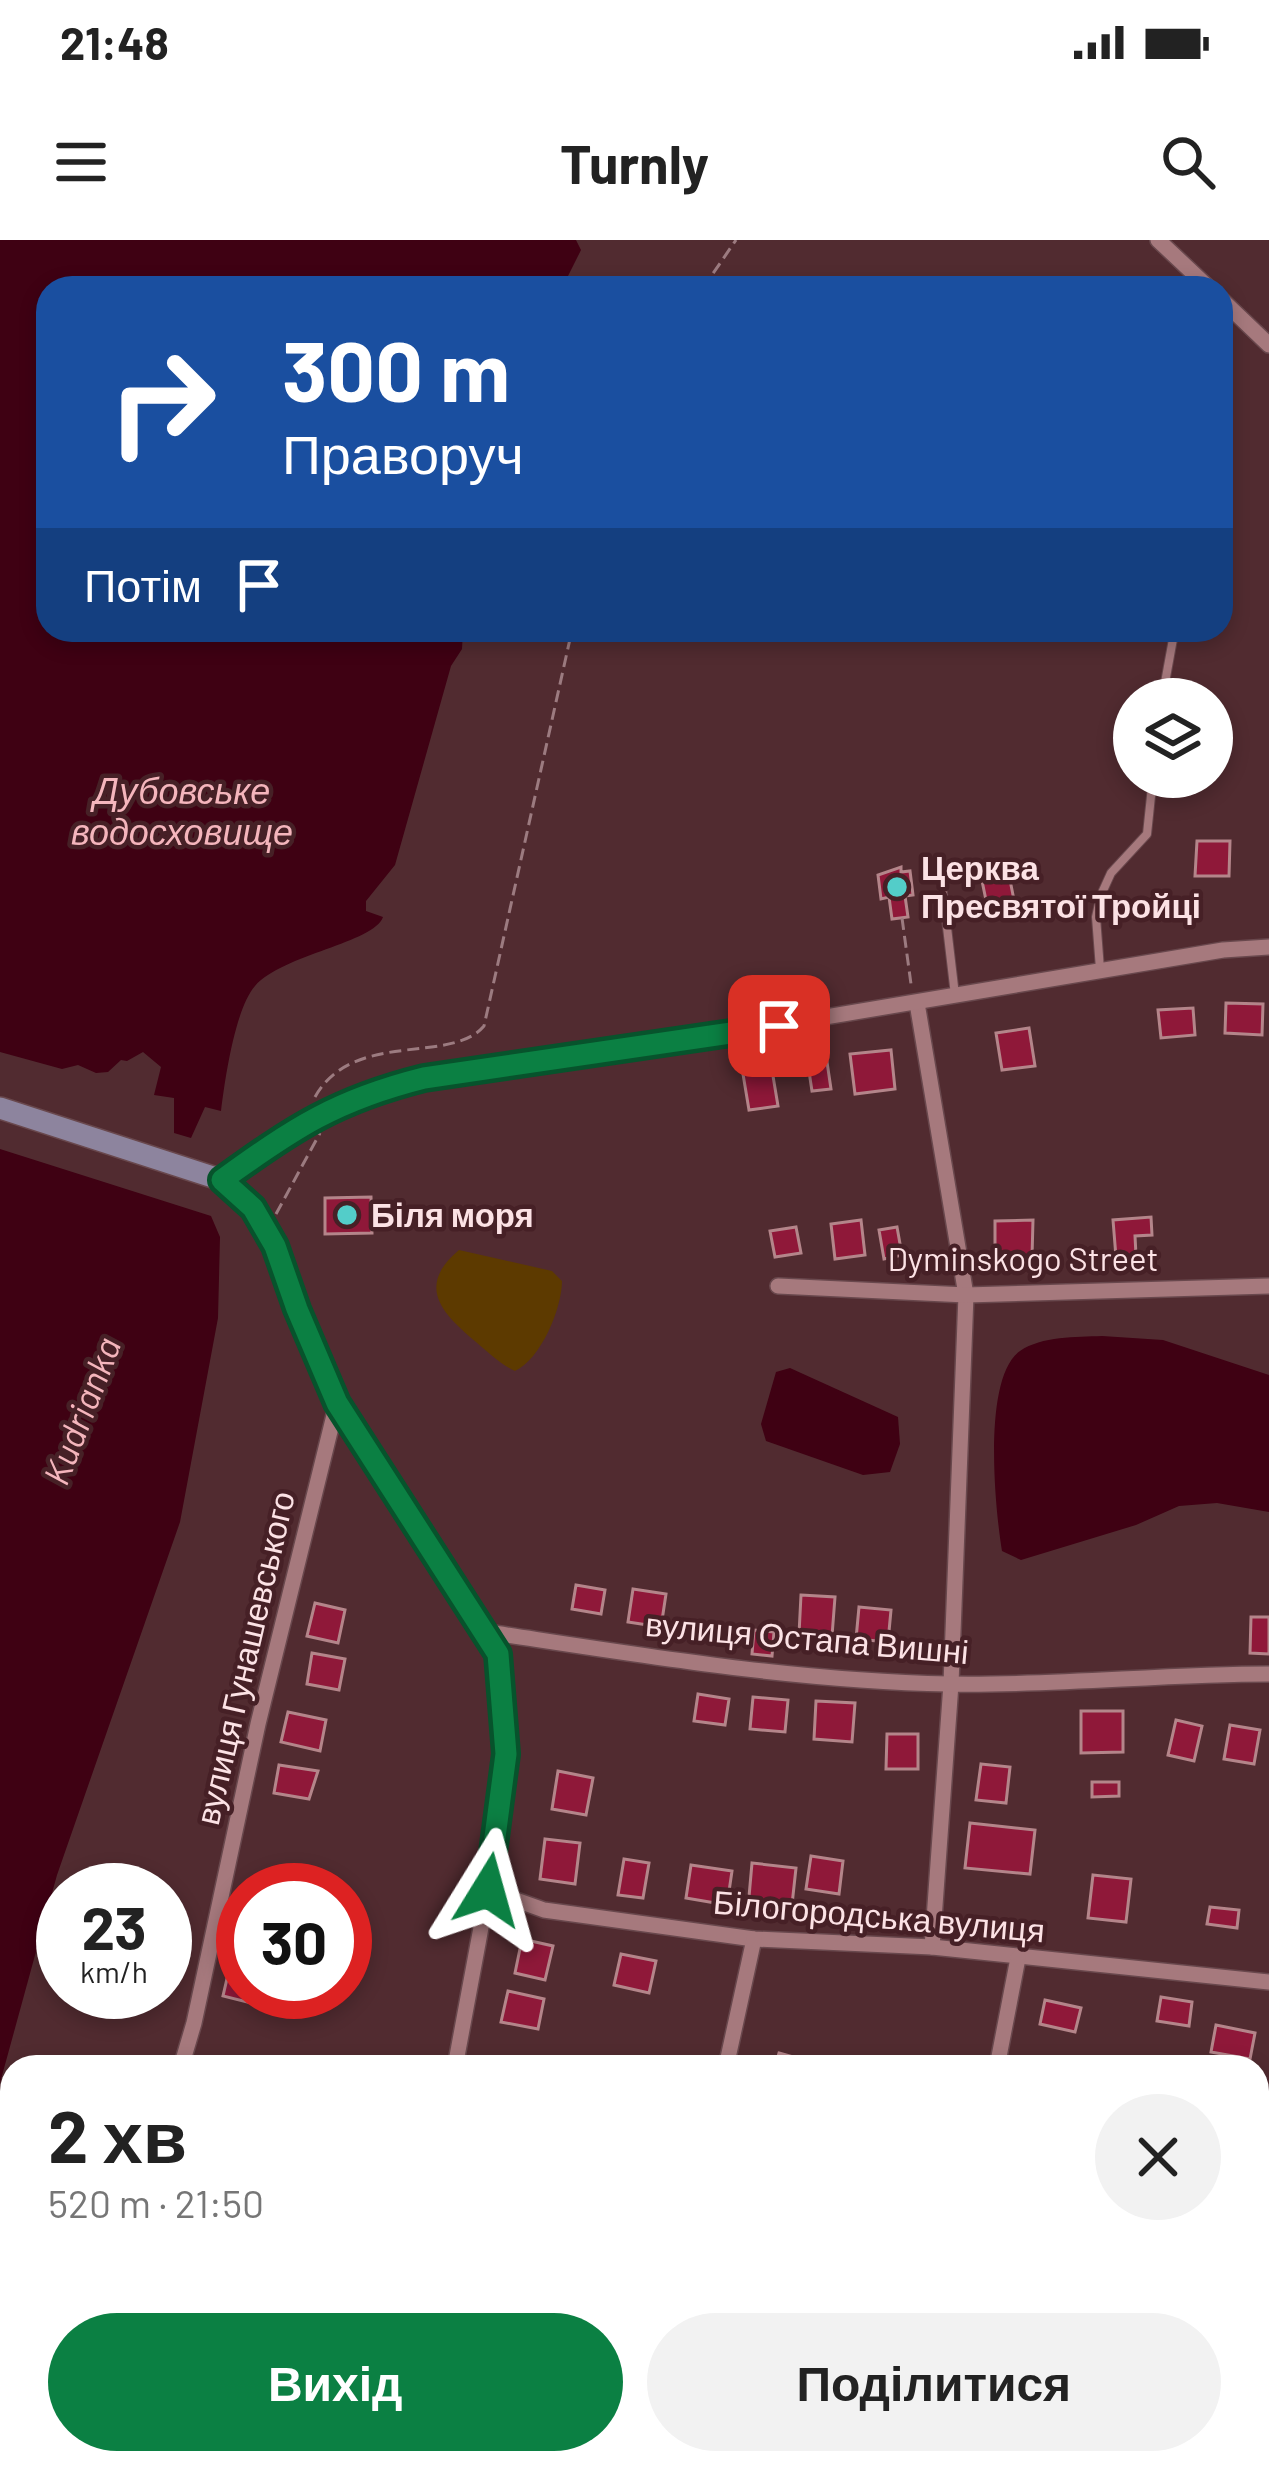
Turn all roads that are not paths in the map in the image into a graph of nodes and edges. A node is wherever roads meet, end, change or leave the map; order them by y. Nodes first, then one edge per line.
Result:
1 (1158, 240) edge
2 (1196, 276) edge
3 (1233, 310) edge
4 (1269, 345) edge
5 (1173, 642) edge
6 (1166, 678) edge
7 (1151, 798) edge
8 (942, 885) dead end
9 (1269, 947) edge
10 (1100, 970) junction
11 (956, 996) junction
12 (915, 1004) junction
13 (0, 1108) edge
14 (222, 1180) junction
15 (778, 1286) dead end
16 (1269, 1286) edge
17 (966, 1294) junction
18 (337, 1403) junction
19 (487, 1632) junction
20 (1269, 1674) edge
21 (951, 1684) junction
22 (488, 1890) junction
23 (754, 1939) junction
24 (932, 1947) junction
25 (1018, 1958) junction
26 (1269, 1982) edge
27 (185, 2055) edge
28 (456, 2055) edge
29 (729, 2055) edge
30 (1000, 2055) edge

1 - 2 street
3 - 4 street
5 - 6 lane
7 - 10 lane
8 - 11 lane
9 - 10 street
10 - 11 street
11 - 12 street
12 - 14 street
12 - 17 street
13 - 14 street
14 - 18 street
15 - 17 street, Dyminskogo Street
16 - 17 street, Dyminskogo Street
17 - 21 street
18 - 19 street
18 - 27 street, вулиця Гунашевського
19 - 21 street, вулиця Остапа Вишні
19 - 22 street
20 - 21 street, вулиця Остапа Вишні
21 - 24 street
22 - 23 street, Білогородська вулиця
22 - 28 street
23 - 24 street, Білогородська вулиця
23 - 29 street
24 - 25 street, Білогородська вулиця
25 - 26 street, Білогородська вулиця
25 - 30 street

